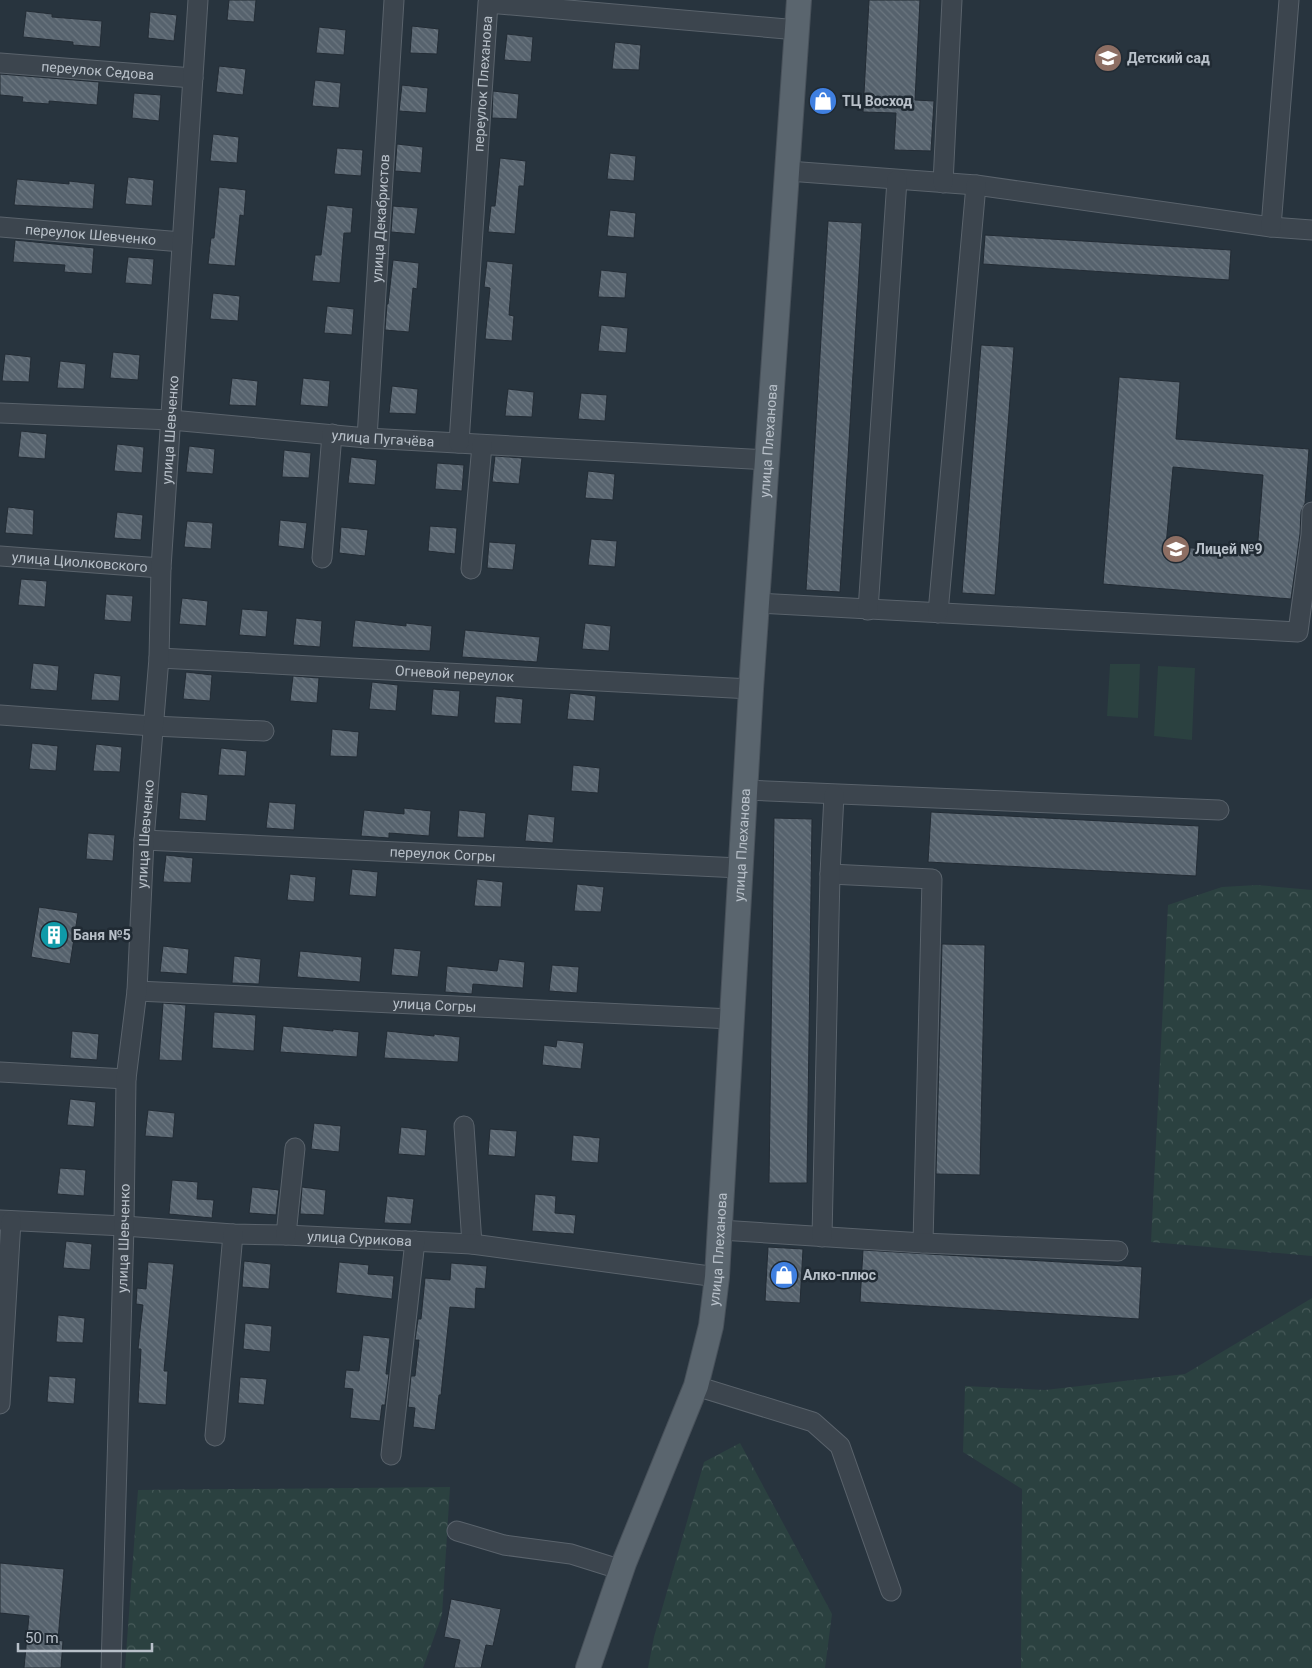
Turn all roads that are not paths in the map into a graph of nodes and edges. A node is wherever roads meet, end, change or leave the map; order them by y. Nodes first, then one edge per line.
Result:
1 (198, 0) edge
2 (394, 0) edge
3 (799, 0) edge
4 (952, 0) edge
5 (1289, 0) edge
6 (798, 30) junction
7 (0, 63) edge
8 (193, 78) junction
9 (788, 171) junction
10 (897, 180) junction
11 (944, 183) junction
12 (976, 185) junction
13 (0, 227) edge
14 (1271, 227) junction
15 (1312, 230) edge
16 (182, 242) junction
17 (0, 413) edge
18 (171, 420) junction
19 (332, 434) junction
20 (368, 438) junction
21 (459, 443) junction
22 (482, 445) junction
23 (767, 460) junction
24 (1312, 512) edge
25 (0, 556) edge
26 (322, 558) dead end
27 (161, 568) junction
28 (471, 569) dead end
29 (757, 603) junction
30 (868, 610) junction
31 (938, 613) junction
32 (159, 658) junction
33 (751, 689) junction
34 (0, 715) edge
35 (153, 726) junction
36 (264, 731) dead end
37 (745, 790) junction
38 (834, 795) junction
39 (1218, 810) dead end
40 (144, 840) junction
41 (740, 868) junction
42 (830, 874) junction
43 (137, 991) junction
44 (732, 1019) junction
45 (0, 1072) edge
46 (126, 1079) junction
47 (464, 1126) dead end
48 (295, 1148) dead end
49 (6, 1221) edge
50 (124, 1226) junction
51 (720, 1230) junction
52 (232, 1234) junction
53 (286, 1235) junction
54 (822, 1237) junction
55 (415, 1241) junction
56 (923, 1243) junction
57 (472, 1244) junction
58 (1118, 1251) dead end
59 (717, 1276) junction
60 (696, 1386) junction
61 (0, 1404) edge
62 (215, 1436) dead end
63 (391, 1455) dead end
64 (457, 1531) dead end
65 (622, 1570) junction
66 (892, 1591) dead end
67 (111, 1668) edge
68 (588, 1668) edge

1 - 8 street, улица Шевченко
2 - 20 street, улица Декабристов
3 - 6 main road, улица Плеханова
4 - 11 street
5 - 14 street
6 - 9 main road, улица Плеханова
6 - 21 street, переулок Плеханова
7 - 8 street, переулок Седова
8 - 16 street, улица Шевченко
9 - 10 street
9 - 23 main road, улица Плеханова
10 - 11 street
10 - 30 street
11 - 12 street
12 - 14 street
12 - 31 street
13 - 16 street, переулок Шевченко
14 - 15 street
16 - 18 street, улица Шевченко
17 - 18 street, улица Пугачёва
18 - 19 street, улица Пугачёва
18 - 27 street, улица Шевченко
19 - 20 street, улица Пугачёва
19 - 26 street
20 - 21 street, улица Пугачёва
21 - 22 street, улица Пугачёва
22 - 23 street, улица Пугачёва
22 - 28 street
23 - 29 main road, улица Плеханова
24 - 31 street
25 - 27 street, улица Циолковского
27 - 32 street, улица Шевченко
29 - 30 street
29 - 33 main road, улица Плеханова
30 - 31 street
32 - 33 street, Огневой переулок
32 - 35 street, улица Шевченко
33 - 37 main road, улица Плеханова
34 - 35 street
35 - 36 street
35 - 40 street, улица Шевченко
37 - 38 street
37 - 41 main road, улица Плеханова
38 - 39 street
38 - 42 street
40 - 41 street, переулок Согры
40 - 43 street, улица Шевченко
41 - 44 main road, улица Плеханова
42 - 54 street
42 - 56 street
43 - 44 street, улица Согры
43 - 46 street, улица Шевченко
44 - 51 main road, улица Плеханова
45 - 46 street
46 - 50 street, улица Шевченко
47 - 57 street
48 - 53 street
49 - 50 street, улица Сурикова
49 - 61 street
50 - 52 street, улица Сурикова
50 - 67 street, улица Шевченко
51 - 54 street
51 - 59 main road, улица Плеханова
52 - 53 street, улица Сурикова
52 - 62 street
53 - 55 street, улица Сурикова
54 - 56 street
55 - 57 street, улица Сурикова
55 - 63 street
56 - 58 street
57 - 59 street, улица Сурикова
59 - 60 main road, улица Плеханова
60 - 65 main road, улица Плеханова
60 - 66 street
64 - 65 street
65 - 68 main road, улица Плеханова

